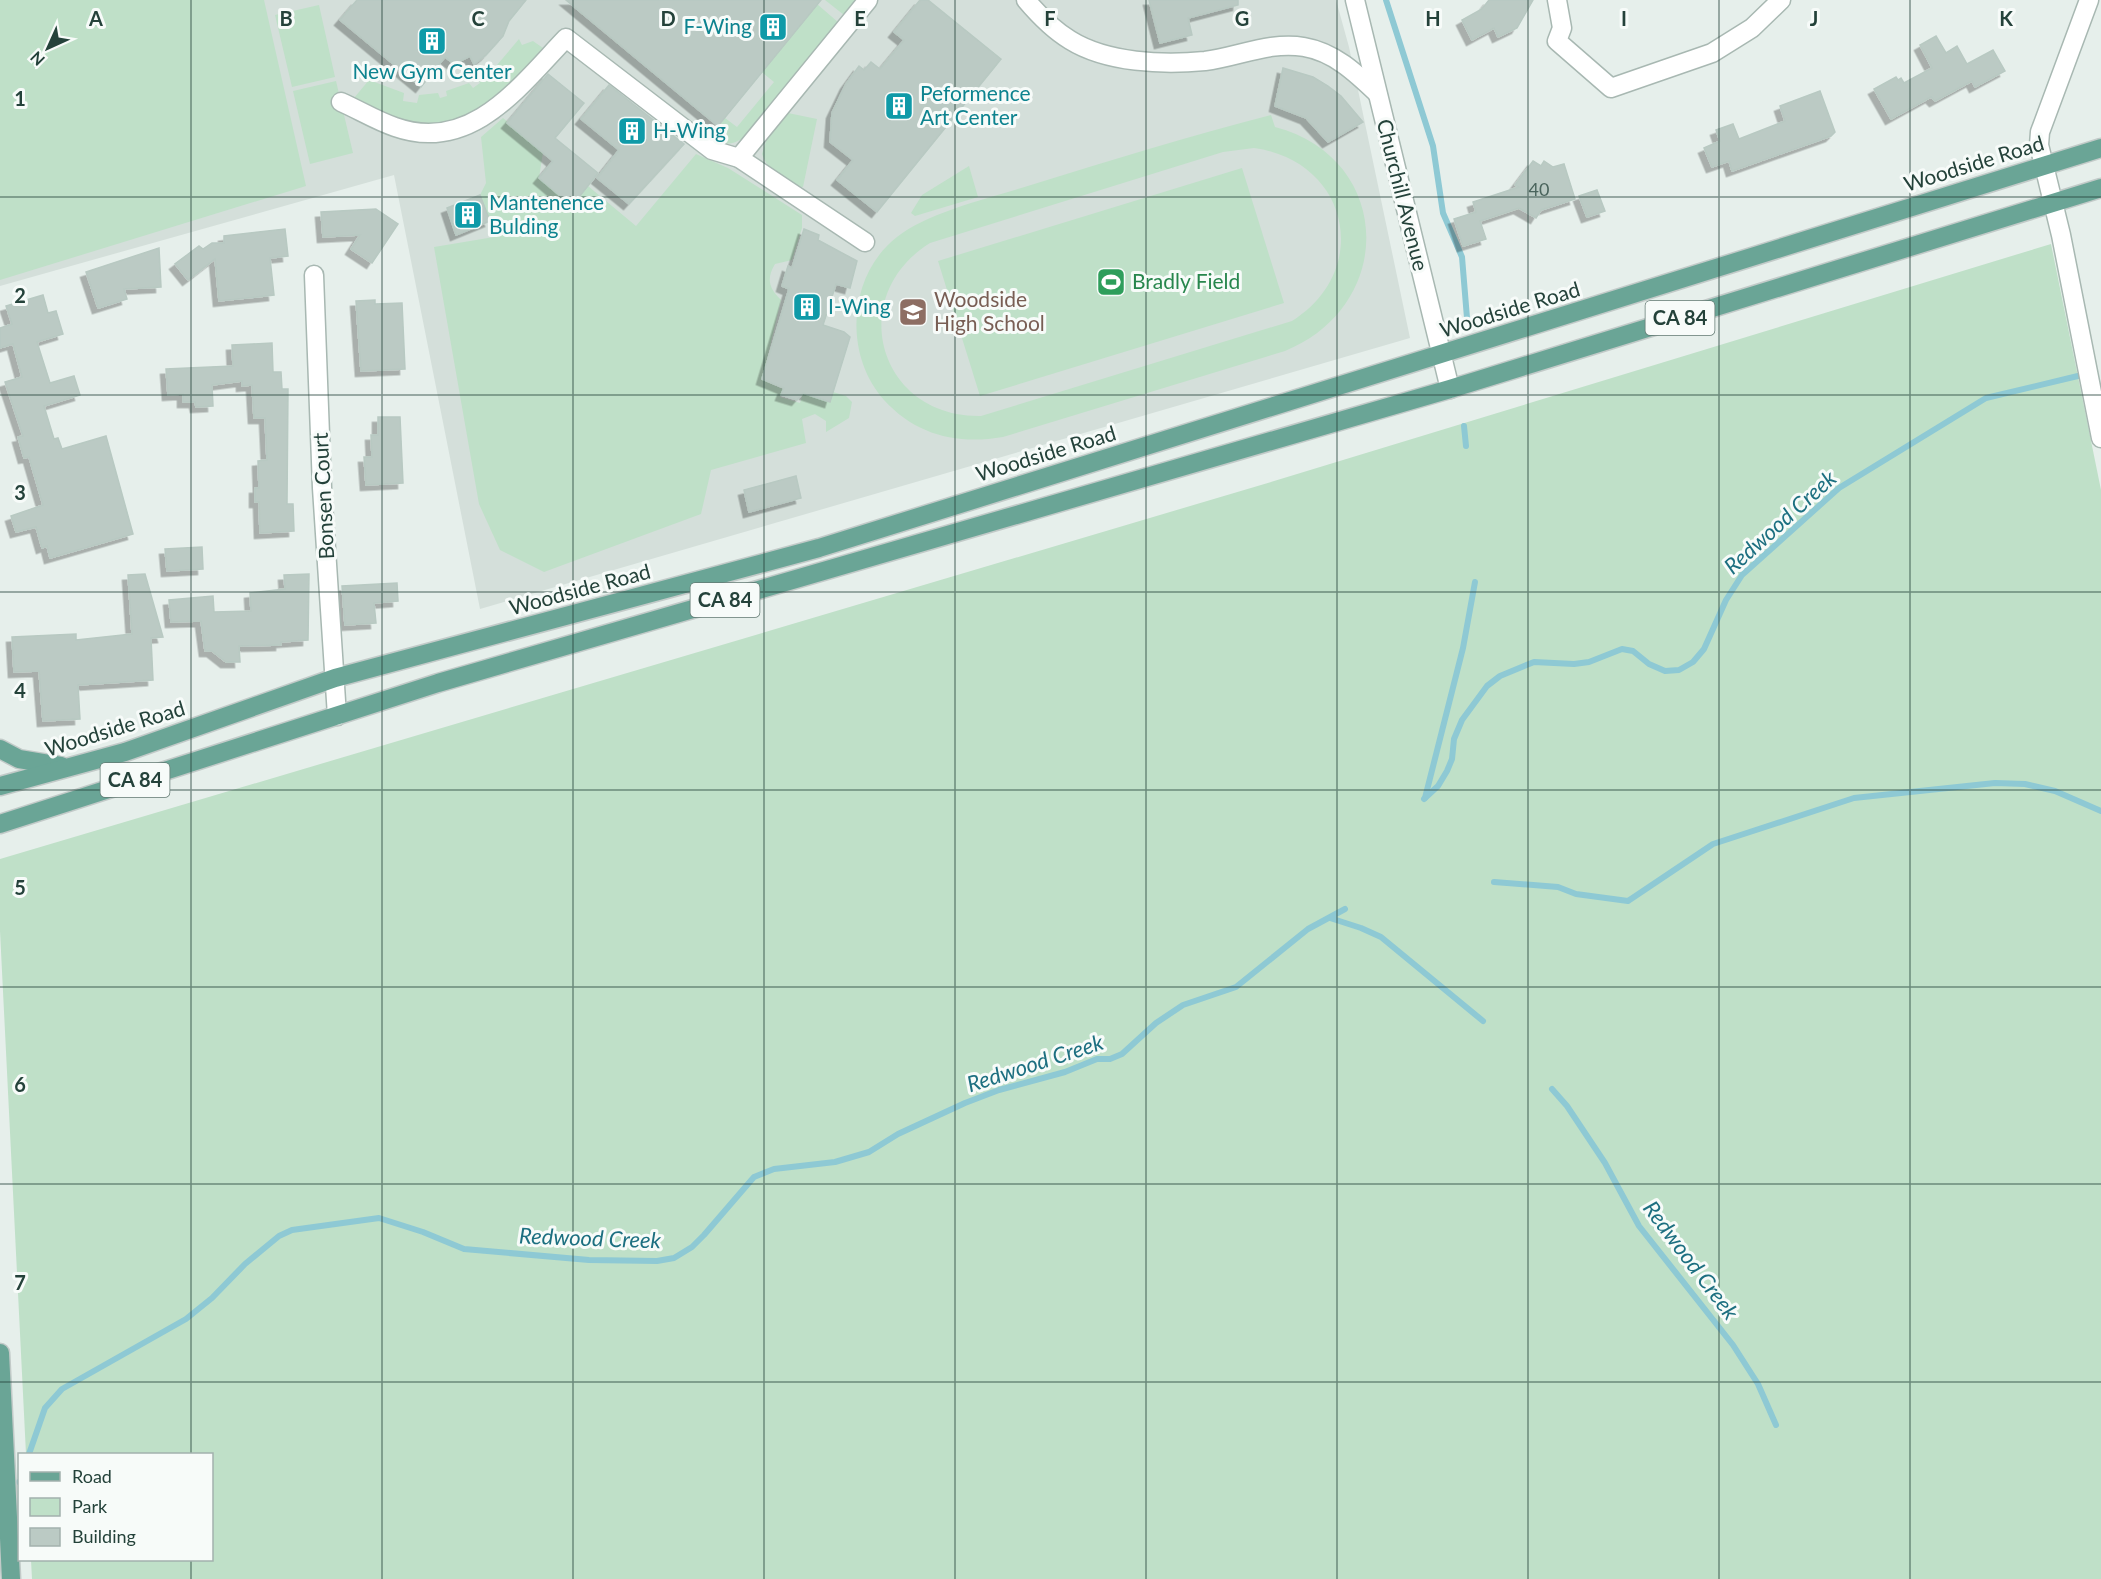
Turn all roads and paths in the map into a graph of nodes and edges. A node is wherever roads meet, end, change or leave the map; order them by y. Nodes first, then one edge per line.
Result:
1 (868, 0) edge
2 (1026, 0) edge
3 (1354, 0) edge
4 (1557, 0) edge
5 (1781, 0) edge
6 (2090, 0) edge
7 (1377, 93) junction
8 (341, 102) dead end
9 (2101, 148) edge
10 (739, 158) junction
11 (2043, 165) junction
12 (2101, 188) edge
13 (2054, 202) junction
14 (865, 242) dead end
15 (314, 275) dead end
16 (1441, 355) junction
17 (1450, 389) junction
18 (2101, 438) edge
19 (335, 678) junction
20 (337, 716) junction
21 (0, 748) edge
22 (69, 767) junction
23 (0, 786) edge
24 (0, 824) edge
25 (0, 1353) edge
26 (11, 1579) edge

1 - 10 street
2 - 7 street
3 - 7 street, Churchill Avenue
4 - 5 street
6 - 11 street
7 - 16 street, Churchill Avenue
8 - 10 street
9 - 11 main road, Woodside Road / CA 84
10 - 14 street
11 - 13 street
11 - 16 main road, Woodside Road / CA 84
12 - 13 main road, CA 84
13 - 17 main road, CA 84
13 - 18 street
15 - 19 street, Bonsen Court
16 - 17 street, Churchill Avenue
16 - 19 main road, Woodside Road / CA 84
17 - 20 main road, CA 84
19 - 20 street, Bonsen Court
19 - 22 main road, Woodside Road / CA 84
20 - 24 main road, CA 84
21 - 22 main road
22 - 23 main road, Woodside Road / CA 84
25 - 26 main road

